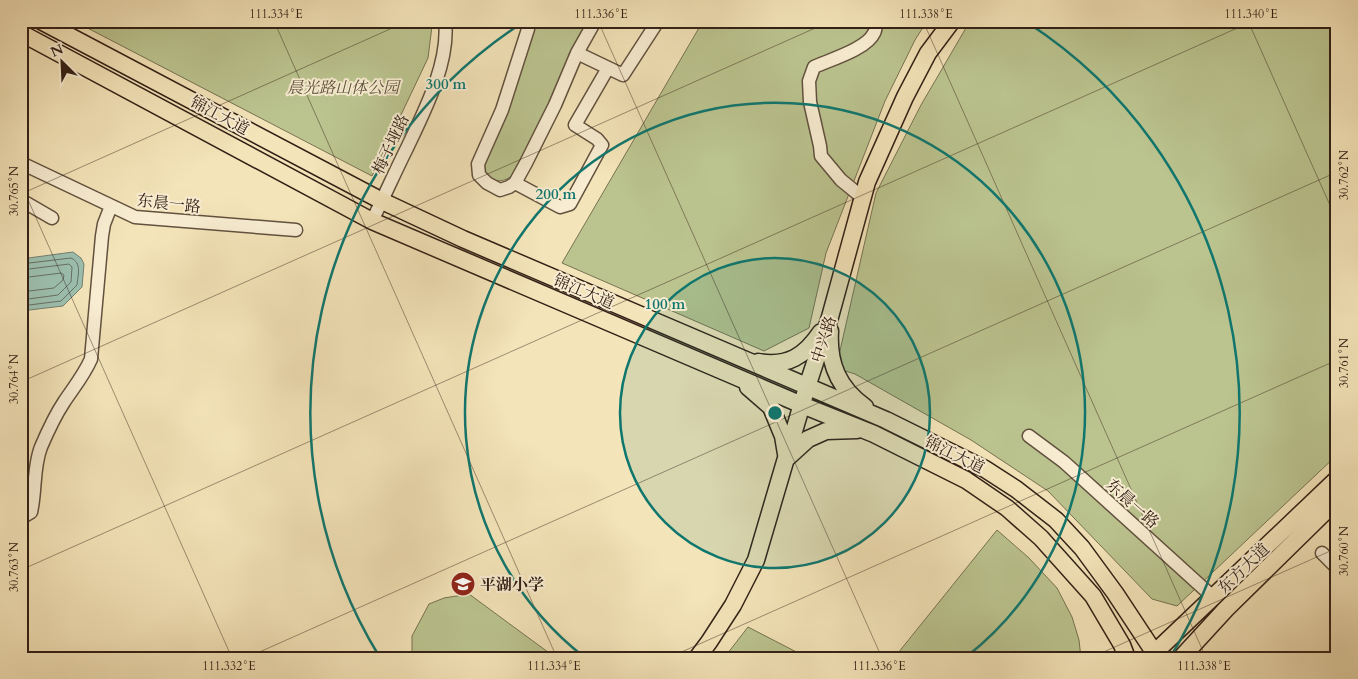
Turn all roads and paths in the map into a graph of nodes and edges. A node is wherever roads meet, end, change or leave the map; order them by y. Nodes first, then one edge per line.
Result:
1 (41, 21) edge
2 (445, 21) edge
3 (528, 21) edge
4 (595, 21) edge
5 (658, 21) edge
6 (876, 21) edge
7 (952, 21) edge
8 (21, 33) edge
9 (577, 53) junction
10 (608, 68) junction
11 (21, 163) edge
12 (515, 183) junction
13 (863, 198) junction
14 (21, 200) edge
15 (382, 201) junction
16 (111, 206) junction
17 (52, 218) dead end
18 (372, 221) junction
19 (296, 230) dead end
20 (830, 317) junction
21 (744, 359) junction
22 (734, 376) junction
23 (807, 387) junction
24 (802, 404) junction
25 (886, 420) junction
26 (874, 434) junction
27 (1029, 436) dead end
28 (786, 459) junction
29 (1337, 479) edge
30 (1337, 500) edge
31 (21, 518) edge
32 (1322, 554) dead end
33 (1337, 568) edge
34 (1213, 597) junction
35 (1153, 656) edge
36 (697, 658) edge
37 (1127, 658) edge
38 (1181, 658) edge

1 - 15 main road, 锦江大道
2 - 15 street, 梅子垭路
3 - 12 street
4 - 9 street
5 - 10 street
6 - 13 street
7 - 13 main road, 中兴路
8 - 18 main road, 锦江大道
9 - 10 street
9 - 12 street
10 - 12 street
11 - 16 street, 东晨一路
13 - 20 main road, 中兴路
14 - 17 street
15 - 18 street, 梅子垭路
15 - 21 main road, 锦江大道
16 - 19 street, 东晨一路
16 - 31 street
18 - 22 main road, 锦江大道
20 - 21 main road
20 - 23 main road, 中兴路
20 - 25 main road
21 - 23 main road, 锦江大道
22 - 24 main road, 锦江大道
22 - 28 main road
23 - 24 main road, 中兴路
23 - 25 main road, 锦江大道
24 - 26 main road, 锦江大道
24 - 28 main road, 中兴路
25 - 35 main road, 锦江大道
26 - 28 main road
26 - 37 main road, 锦江大道
27 - 34 street, 东晨一路
28 - 36 main road, 中兴路
29 - 34 main road, 东方大道
30 - 38 main road, 东方大道
32 - 33 street
34 - 35 main road, 东方大道

